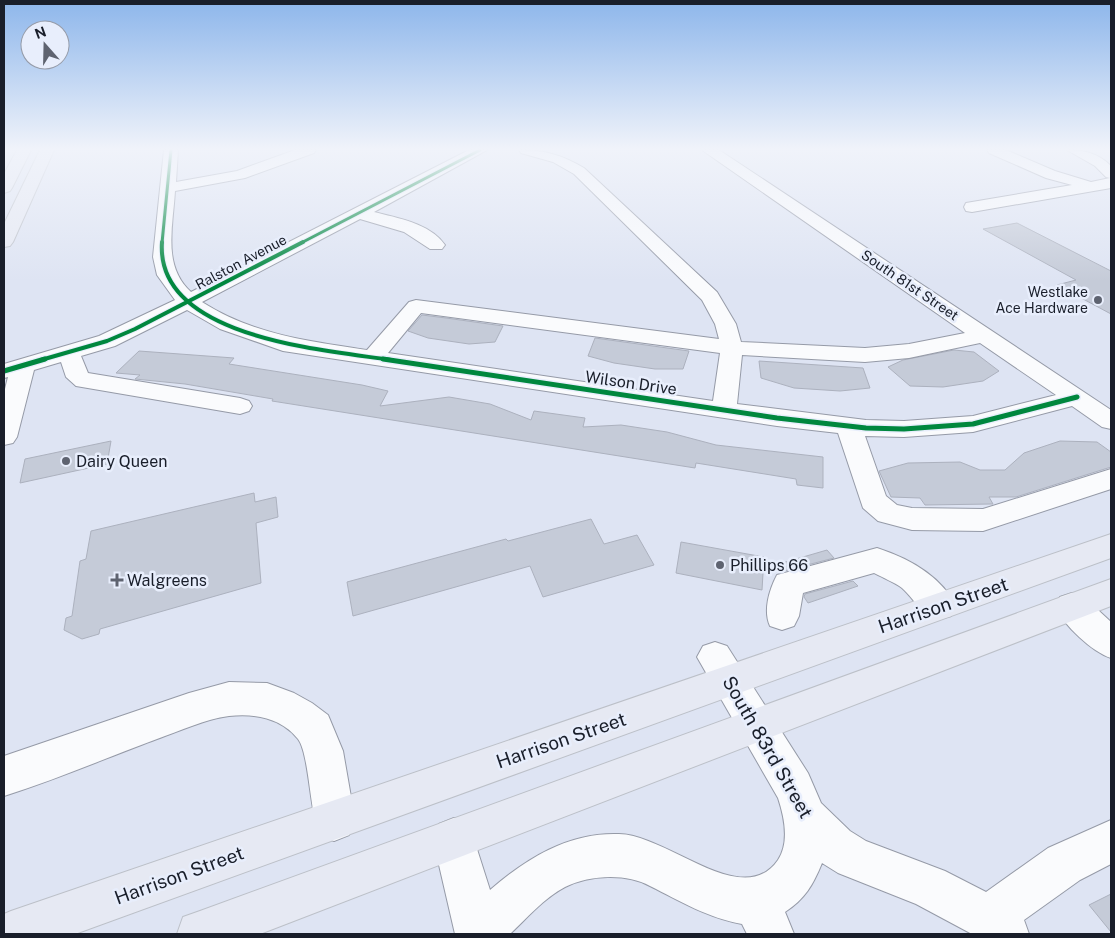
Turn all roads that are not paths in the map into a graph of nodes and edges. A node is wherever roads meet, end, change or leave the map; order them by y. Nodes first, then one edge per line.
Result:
1 (27, 194) edge
2 (168, 194) edge
3 (396, 194) edge
4 (603, 194) edge
5 (774, 194) edge
6 (1046, 194) edge
7 (972, 207) dead end
8 (359, 213) junction
9 (4, 242) edge
10 (436, 245) dead end
11 (190, 302) junction
12 (985, 335) junction
13 (732, 348) junction
14 (69, 353) junction
15 (373, 357) junction
16 (13, 369) edge
17 (1077, 397) junction
18 (240, 406) dead end
19 (724, 409) junction
20 (1111, 421) edge
21 (849, 427) junction
22 (4, 437) edge
23 (1111, 479) edge
24 (1111, 546) edge
25 (1111, 592) edge
26 (939, 606) junction
27 (1072, 606) junction
28 (782, 616) dead end
29 (1111, 643) edge
30 (722, 669) junction
31 (757, 725) junction
32 (4, 776) edge
33 (806, 818) junction
34 (334, 820) junction
35 (454, 839) junction
36 (1111, 842) edge
37 (763, 917) edge
38 (997, 926) edge
39 (478, 933) edge
40 (11, 934) edge
41 (200, 934) edge

1 - 9 main road
2 - 11 street, Wilson Drive
3 - 8 street, Ralston Avenue
4 - 13 street
5 - 12 street, South 81st Street
6 - 7 street
8 - 10 street
8 - 11 street, Ralston Avenue
11 - 14 street, Ralston Avenue
11 - 15 street, Wilson Drive
12 - 13 street
12 - 17 street, South 81st Street
13 - 15 street
13 - 19 street
14 - 16 street, Ralston Avenue
14 - 18 street
15 - 19 street, Wilson Drive
16 - 22 street
17 - 20 street, South 81st Street
17 - 21 street, Wilson Drive
19 - 21 street, Wilson Drive
21 - 23 street
24 - 26 main road, Harrison Street
25 - 27 main road
26 - 28 street
26 - 30 main road, Harrison Street
27 - 29 street
27 - 31 main road
30 - 31 street, South 83rd Street
30 - 34 main road, Harrison Street
31 - 33 street, South 83rd Street
31 - 35 main road
32 - 34 street
33 - 37 street
33 - 38 street, South 83rd Street
34 - 40 main road, Harrison Street
35 - 39 street
35 - 41 main road
36 - 38 street
37 - 39 street

